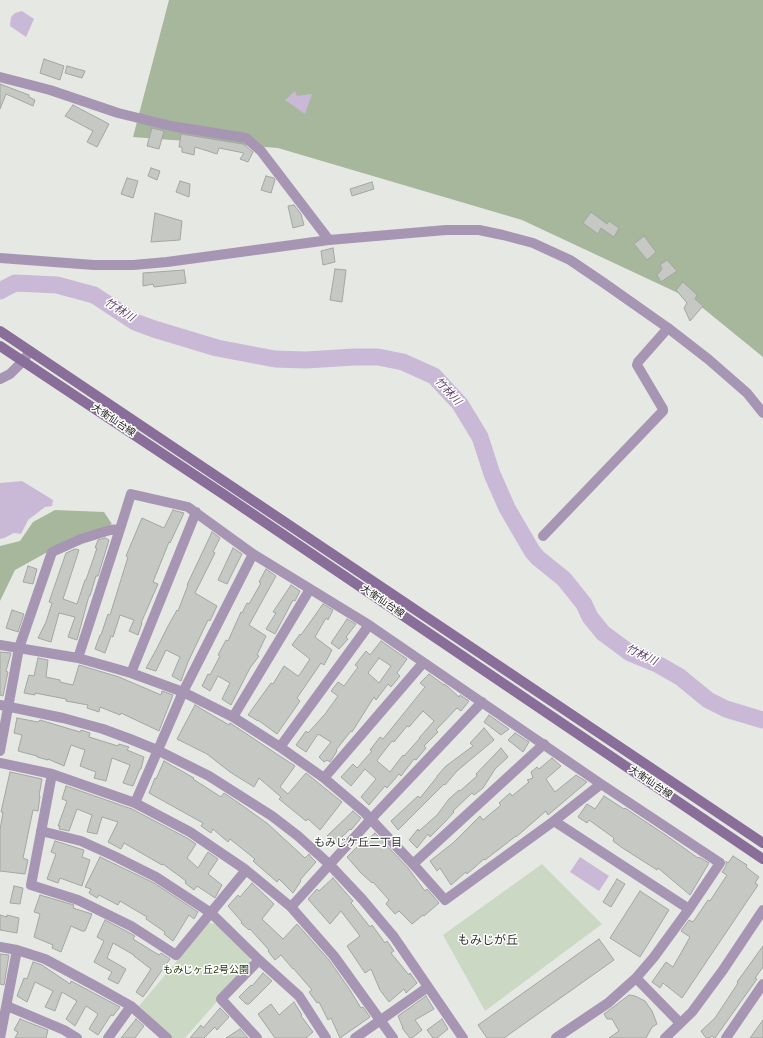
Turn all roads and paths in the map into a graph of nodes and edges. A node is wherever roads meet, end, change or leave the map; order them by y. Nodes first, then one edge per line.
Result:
1 (0, 77) edge
2 (329, 240) junction
3 (0, 258) edge
4 (668, 328) junction
5 (0, 331) edge
6 (0, 346) edge
7 (30, 351) junction
8 (23, 361) junction
9 (0, 379) edge
10 (763, 413) edge
11 (196, 512) junction
12 (120, 529) junction
13 (543, 536) dead end
14 (253, 554) junction
15 (310, 589) junction
16 (369, 625) junction
17 (0, 645) edge
18 (19, 648) junction
19 (78, 658) junction
20 (423, 663) junction
21 (131, 673) junction
22 (183, 692) junction
23 (482, 702) junction
24 (4, 706) edge
25 (233, 717) junction
26 (544, 744) junction
27 (280, 747) junction
28 (157, 750) junction
29 (0, 751) edge
30 (0, 763) edge
31 (52, 774) junction
32 (324, 778) junction
33 (601, 784) junction
34 (135, 803) junction
35 (371, 819) junction
36 (554, 820) junction
37 (41, 831) junction
38 (763, 844) edge
39 (763, 859) edge
40 (329, 864) junction
41 (413, 864) junction
42 (246, 870) junction
43 (290, 907) junction
44 (689, 909) junction
45 (763, 910) edge
46 (211, 913) junction
47 (0, 947) edge
48 (17, 950) junction
49 (259, 960) junction
50 (636, 978) junction
51 (763, 984) edge
52 (428, 987) junction
53 (7, 1006) junction
54 (131, 1006) junction
55 (381, 1020) junction
56 (680, 1023) junction
57 (0, 1038) edge
58 (77, 1038) edge
59 (108, 1038) edge
60 (167, 1038) edge
61 (257, 1038) edge
62 (326, 1038) edge
63 (355, 1038) edge
64 (393, 1038) edge
65 (463, 1038) edge
66 (556, 1038) edge
67 (665, 1038) edge
68 (726, 1038) edge

1 - 2 street
2 - 3 street
2 - 4 street
4 - 10 street
4 - 13 street
5 - 7 main road, 大衡仙台線
6 - 8 main road, 大衡仙台線
7 - 8 street
7 - 38 main road, 大衡仙台線
8 - 9 street
8 - 39 main road, 大衡仙台線
11 - 12 street
11 - 14 street
11 - 21 street
12 - 18 street
12 - 19 street
14 - 15 street
14 - 22 street
15 - 16 street
15 - 25 street
16 - 20 street
16 - 27 street
17 - 18 street
18 - 19 street
18 - 24 street
19 - 21 street
20 - 23 street
20 - 32 street
21 - 22 street
22 - 25 street
22 - 28 street
23 - 26 street
23 - 35 street
24 - 28 street
24 - 29 street
25 - 27 street
26 - 33 street
26 - 41 street
27 - 32 street
28 - 34 street
28 - 40 street
30 - 31 street
31 - 34 street
31 - 37 street
32 - 35 street
33 - 36 street
33 - 44 street
34 - 42 street
35 - 40 street
35 - 41 street
36 - 41 street
36 - 44 street
37 - 46 street
37 - 46 street
40 - 43 street
40 - 52 street
42 - 43 street
42 - 46 street
43 - 55 street
44 - 50 street
45 - 56 street
46 - 49 street
47 - 48 street
48 - 53 street
48 - 54 street
49 - 61 street
49 - 62 street
50 - 56 street
50 - 66 street
51 - 68 street
52 - 55 street
52 - 65 street
53 - 57 street
53 - 58 street
54 - 59 street
54 - 60 street
55 - 63 street
55 - 64 street
56 - 67 street

